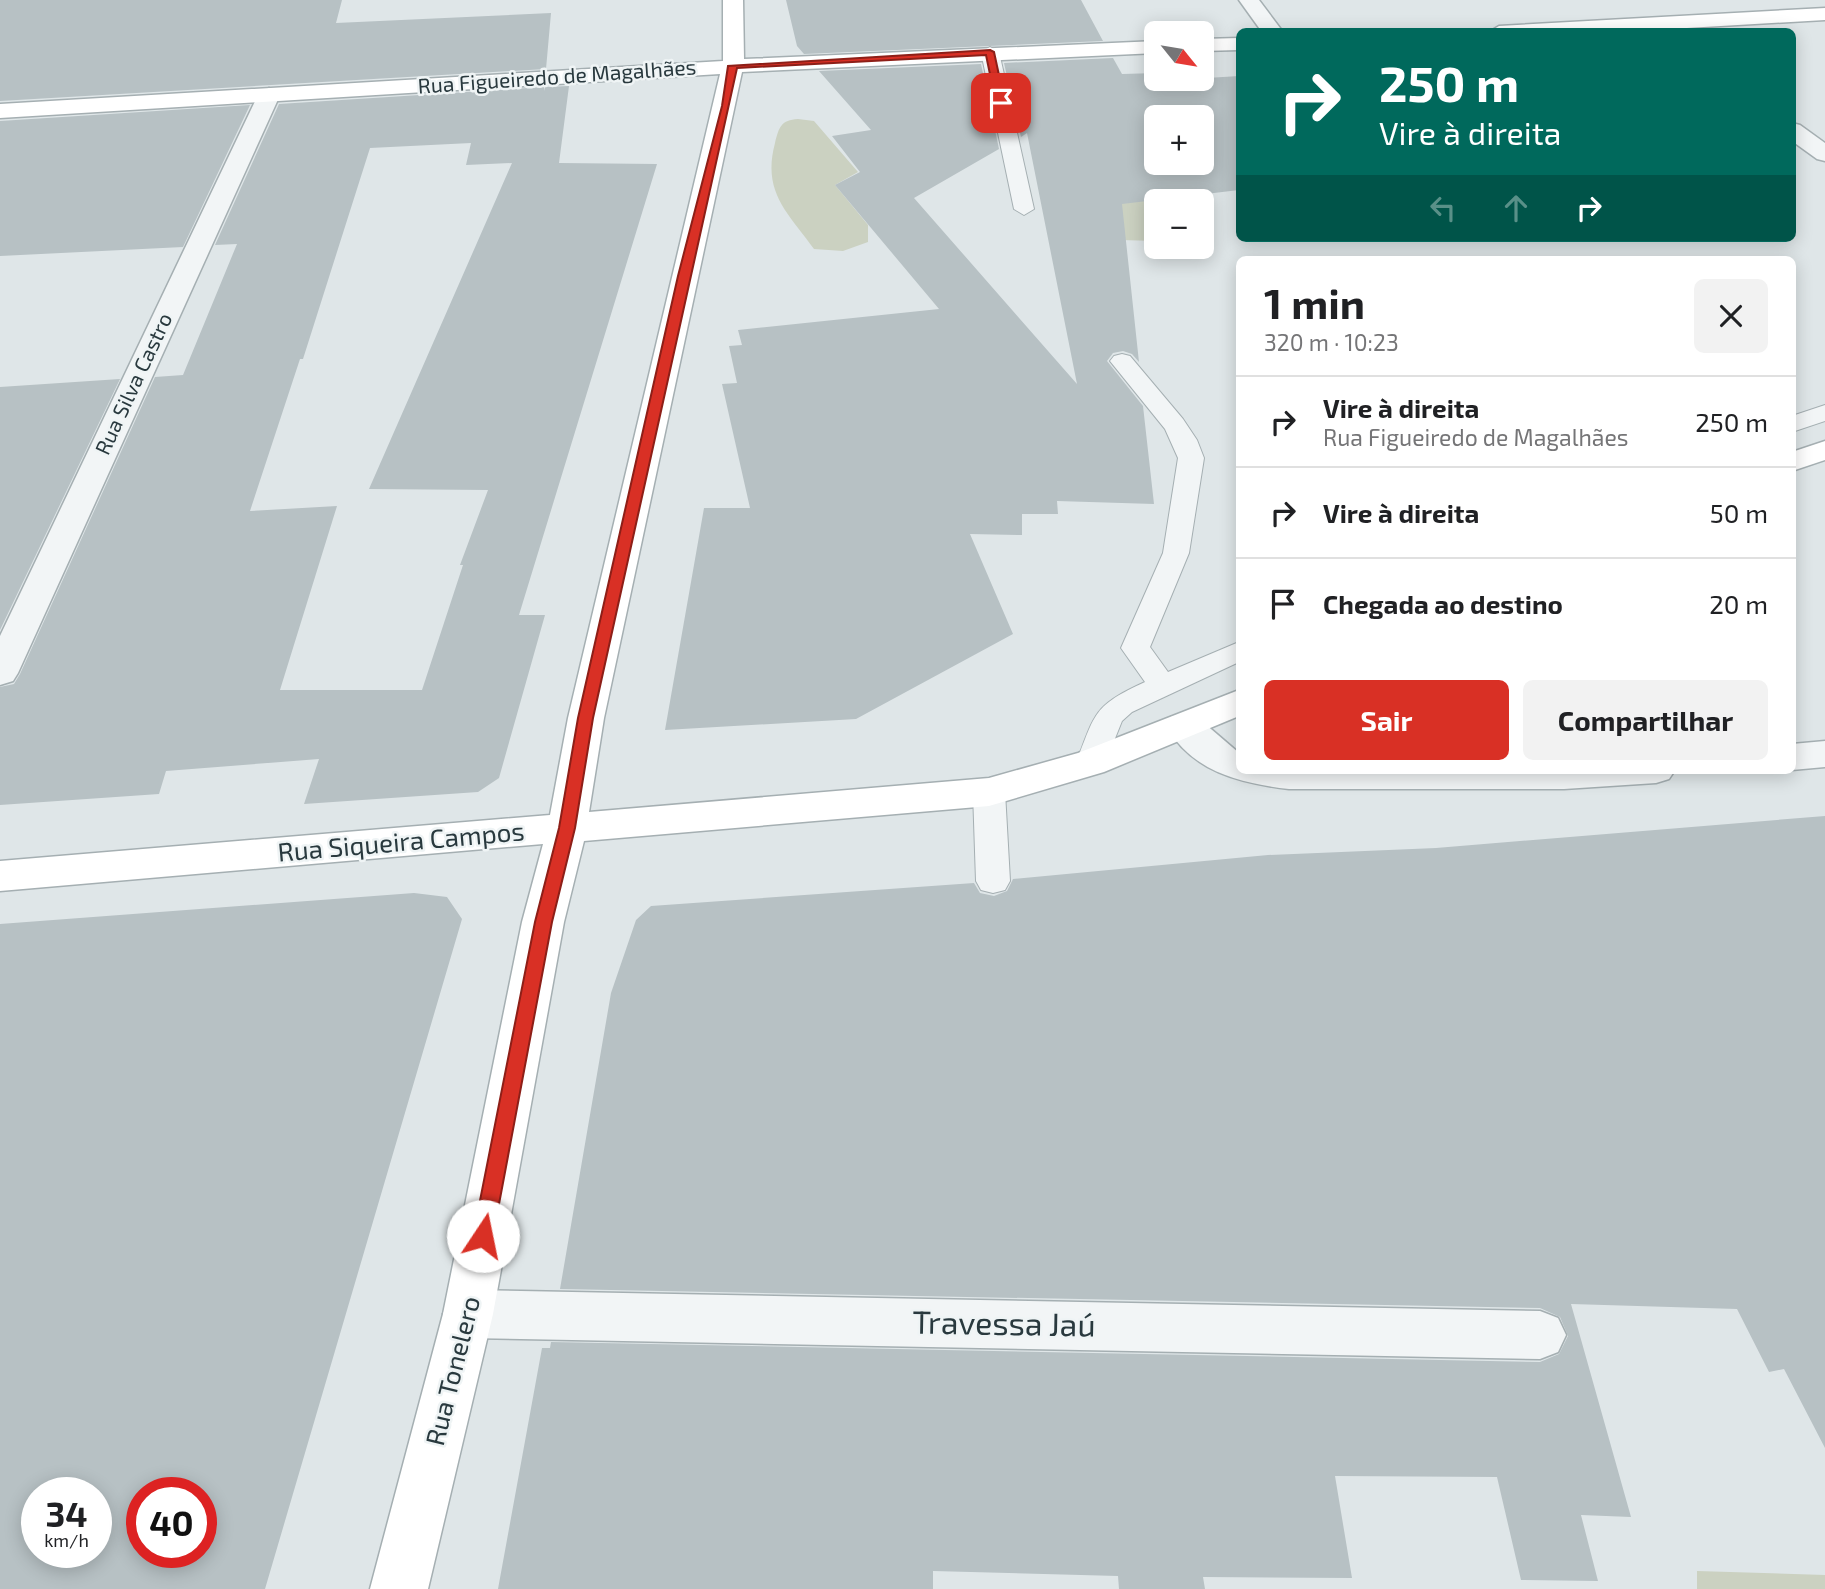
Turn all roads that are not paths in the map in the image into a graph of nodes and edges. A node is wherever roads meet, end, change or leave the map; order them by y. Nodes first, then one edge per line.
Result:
1 (733, 0) edge
2 (1249, 0) edge
3 (1825, 14) edge
4 (1270, 28) edge
5 (1655, 28) edge
6 (1236, 44) edge
7 (1214, 45) edge
8 (1144, 47) edge
9 (990, 52) junction
10 (733, 66) junction
11 (269, 95) junction
12 (0, 111) edge
13 (1796, 133) edge
14 (1825, 154) edge
15 (1024, 209) dead end
16 (1122, 361) dead end
17 (1825, 412) edge
18 (1796, 423) edge
19 (1825, 450) edge
20 (1796, 461) edge
21 (1236, 652) edge
22 (0, 673) edge
23 (1162, 685) junction
24 (1236, 703) edge
25 (1184, 726) junction
26 (1825, 754) edge
27 (1796, 757) edge
28 (1091, 763) junction
29 (1236, 767) edge
30 (1268, 774) edge
31 (1613, 774) edge
32 (989, 792) junction
33 (567, 828) junction
34 (0, 876) edge
35 (993, 881) dead end
36 (468, 1314) junction
37 (1540, 1335) dead end
38 (400, 1589) edge

1 - 10 main road, Rua Tonelero
2 - 4 street
3 - 5 main road
6 - 7 main road
8 - 9 main road, Rua Figueiredo de Magalhães
9 - 10 main road, Rua Figueiredo de Magalhães
9 - 15 lane
10 - 11 main road, Rua Figueiredo de Magalhães
10 - 33 main road, Rua Tonelero
11 - 12 main road, Rua Figueiredo de Magalhães
11 - 22 street, Rua Silva Castro
13 - 14 street
16 - 23 lane
17 - 18 lane
19 - 20 main road
21 - 23 lane
23 - 28 lane
24 - 25 main road, Rua Siqueira Campos
25 - 28 main road, Rua Siqueira Campos
25 - 29 street
26 - 27 street
28 - 32 main road, Rua Siqueira Campos
30 - 31 street
32 - 33 main road, Rua Siqueira Campos
32 - 35 lane
33 - 34 main road, Rua Siqueira Campos
33 - 36 main road, Rua Tonelero
36 - 37 street, Travessa Jaú
36 - 38 main road, Rua Tonelero

